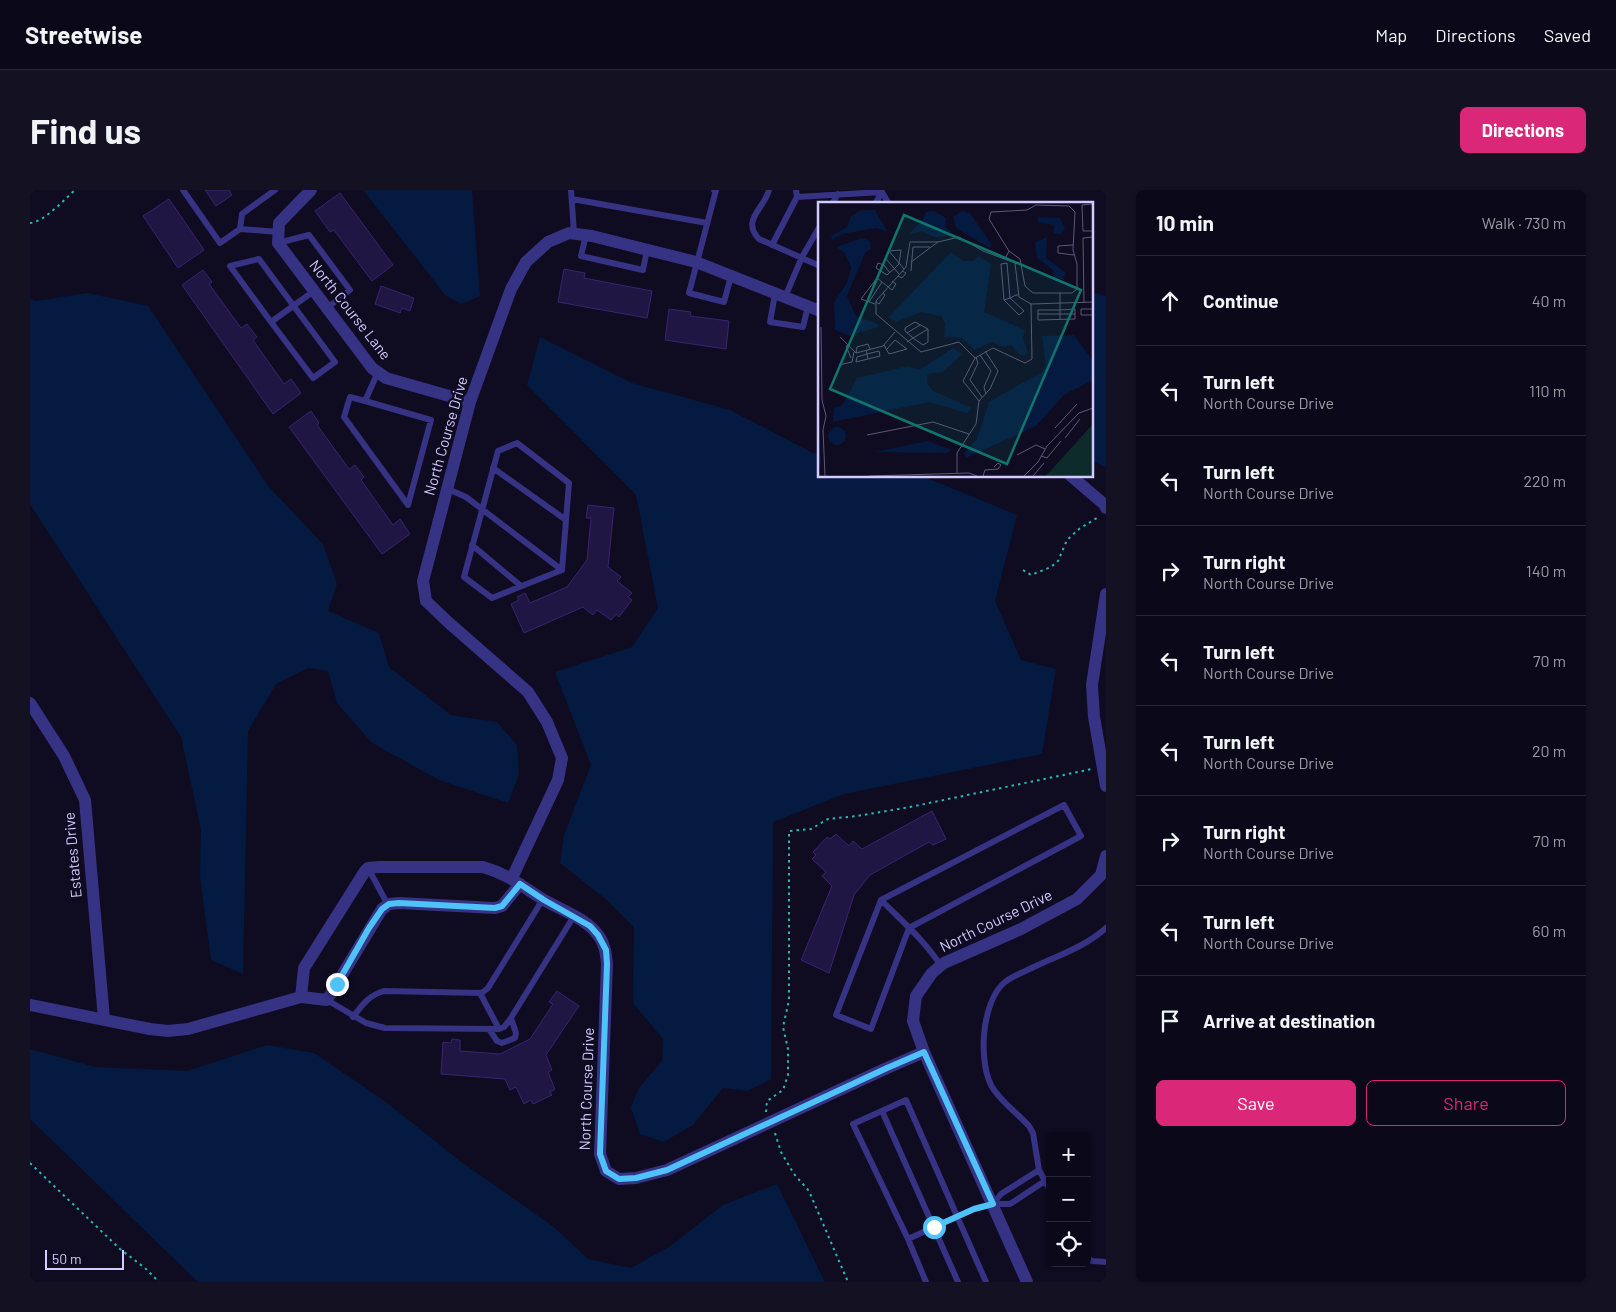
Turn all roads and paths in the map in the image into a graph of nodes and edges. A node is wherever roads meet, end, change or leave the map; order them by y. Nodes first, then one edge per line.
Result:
1 (75, 190) edge
2 (183, 190) edge
3 (275, 190) edge
4 (571, 190) edge
5 (714, 190) edge
6 (769, 190) edge
7 (304, 192) edge
8 (882, 192) junction
9 (796, 193) edge
10 (838, 194) junction
11 (572, 199) junction
12 (833, 202) edge
13 (876, 202) edge
14 (888, 202) edge
15 (30, 223) edge
16 (707, 223) junction
17 (240, 229) junction
18 (818, 229) edge
19 (580, 234) junction
20 (278, 238) junction
21 (772, 245) junction
22 (647, 250) junction
23 (802, 257) junction
24 (696, 262) junction
25 (818, 265) edge
26 (731, 276) junction
27 (314, 291) junction
28 (780, 296) junction
29 (294, 306) junction
30 (326, 308) junction
31 (814, 309) edge
32 (272, 322) junction
33 (378, 372) junction
34 (365, 401) junction
35 (470, 402) junction
36 (493, 468) junction
37 (1073, 478) edge
38 (448, 489) junction
39 (482, 509) junction
40 (1104, 512) edge
41 (566, 520) junction
42 (472, 545) junction
43 (562, 570) junction
44 (1023, 570) dead end
45 (521, 586) junction
46 (1106, 594) edge
47 (30, 703) edge
48 (1094, 768) dead end
49 (1106, 786) edge
50 (1106, 856) edge
51 (368, 868) junction
52 (516, 881) junction
53 (544, 900) junction
54 (881, 900) junction
55 (388, 905) junction
56 (574, 916) junction
57 (909, 928) junction
58 (1106, 928) edge
59 (941, 966) junction
60 (480, 993) junction
61 (301, 997) junction
62 (326, 1000) junction
63 (30, 1006) edge
64 (353, 1016) junction
65 (510, 1018) junction
66 (104, 1020) junction
67 (489, 1029) junction
68 (499, 1029) junction
69 (924, 1052) junction
70 (882, 1111) junction
71 (768, 1116) dead end
72 (773, 1128) dead end
73 (30, 1163) edge
74 (1039, 1170) junction
75 (1045, 1181) joint
76 (993, 1204) junction
77 (957, 1216) junction
78 (934, 1227) junction
79 (908, 1239) junction
80 (1091, 1260) edge
81 (1106, 1262) edge
82 (159, 1282) edge
83 (848, 1282) edge
84 (926, 1282) edge
85 (958, 1282) edge
86 (986, 1282) edge
87 (1027, 1282) edge

1 - 15 path
2 - 17 lane
3 - 17 lane
4 - 11 lane
5 - 16 lane
6 - 21 lane
7 - 20 street
8 - 10 lane
8 - 13 lane
8 - 14 lane
9 - 10 lane
9 - 21 lane
10 - 12 lane
11 - 16 lane
11 - 19 lane
16 - 24 lane
17 - 20 lane
18 - 23 lane
19 - 22 street
19 - 22 lane
19 - 35 street, North Course Drive
20 - 27 street, North Course Lane
20 - 30 lane
21 - 23 lane
22 - 24 street
23 - 25 lane
23 - 28 lane
24 - 26 street
24 - 26 lane
26 - 28 street
27 - 29 lane
27 - 30 street, North Course Lane
28 - 31 street
28 - 31 lane
29 - 32 lane
29 - 32 lane
29 - 32 lane
30 - 33 street, North Course Lane
33 - 34 lane
33 - 35 street, North Course Lane
34 - 34 lane
35 - 38 street, North Course Drive
36 - 39 lane
36 - 41 lane
36 - 41 lane
37 - 40 street
38 - 39 lane
38 - 52 street, North Course Drive
39 - 42 lane
39 - 43 lane
40 - 44 path
41 - 43 lane
42 - 45 lane
42 - 45 lane
43 - 45 lane
46 - 49 street
47 - 66 street, Estates Drive
48 - 71 path
50 - 59 street, North Course Drive
51 - 52 street, North Course Drive
51 - 55 lane
51 - 61 street
52 - 53 street, North Course Drive
52 - 55 street, North Course Drive
53 - 56 street, North Course Drive
53 - 60 lane
54 - 57 lane
54 - 57 lane
54 - 57 lane
55 - 62 street
56 - 65 lane
56 - 69 street, North Course Drive
57 - 59 lane
58 - 74 lane
59 - 69 street, North Course Drive
60 - 64 lane
60 - 68 lane
61 - 62 street
61 - 66 street
62 - 64 lane
63 - 66 street
64 - 67 lane
65 - 67 lane
65 - 68 lane
67 - 68 lane
69 - 76 street, North Course Drive
70 - 77 lane
70 - 78 lane
70 - 79 lane
72 - 83 path
73 - 82 path
74 - 75 lane
74 - 76 lane
75 - 76 lane
76 - 77 lane
76 - 87 street, North Course Drive
77 - 78 lane
77 - 86 lane
78 - 79 lane
78 - 85 lane
79 - 84 lane
80 - 81 lane

